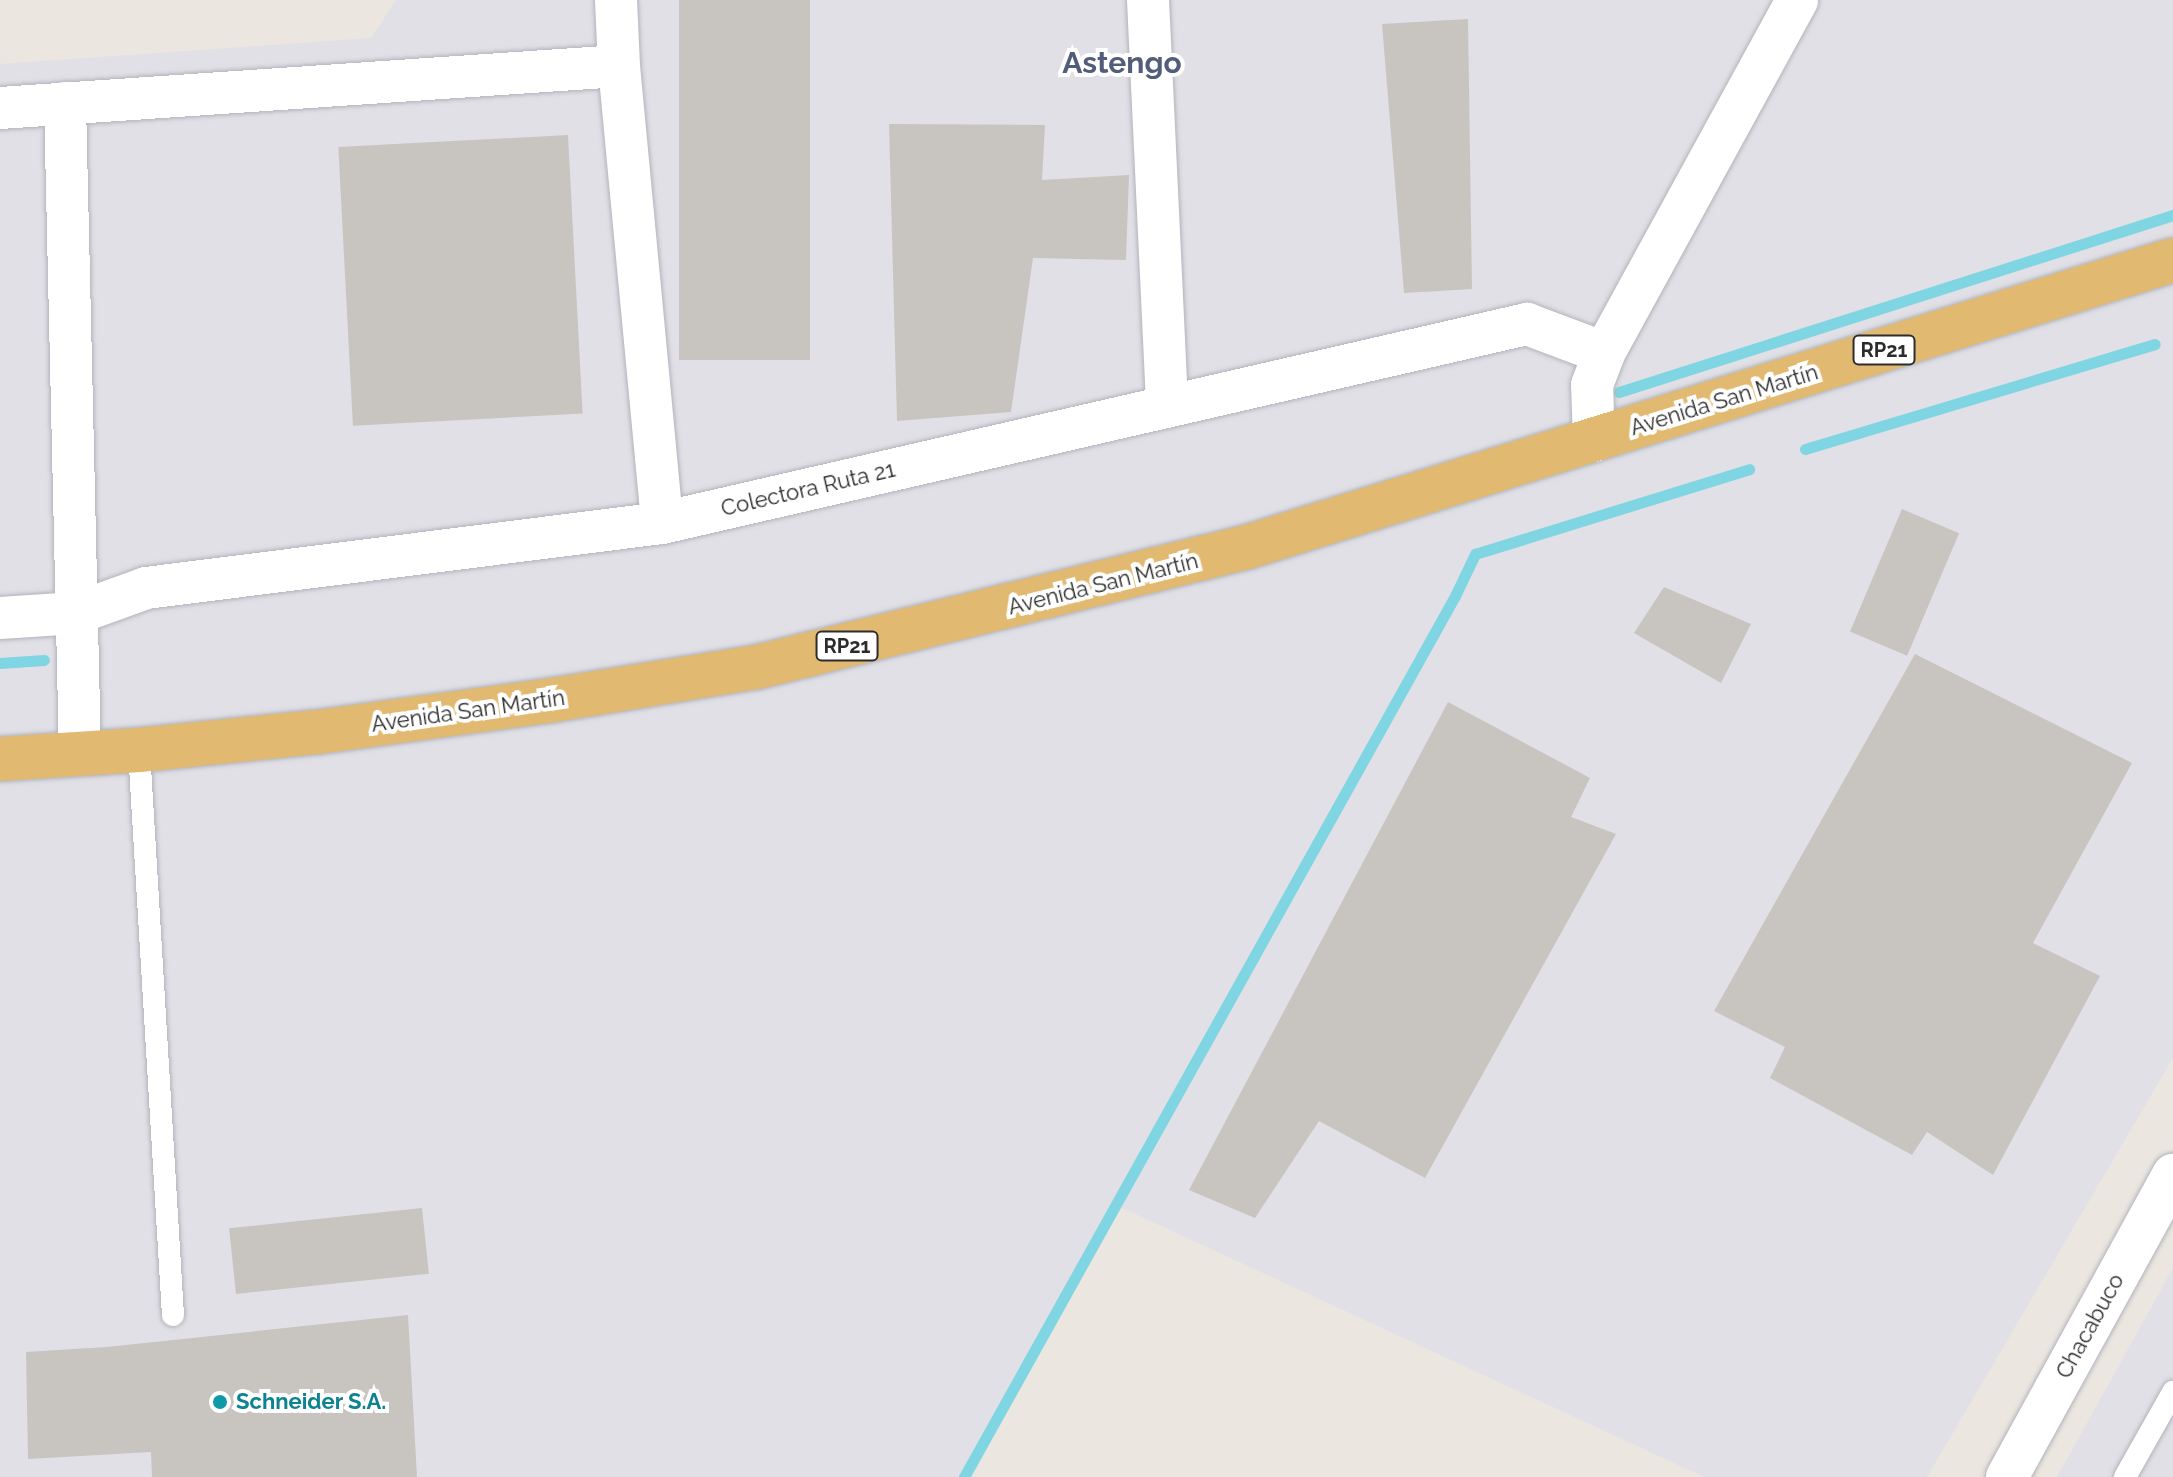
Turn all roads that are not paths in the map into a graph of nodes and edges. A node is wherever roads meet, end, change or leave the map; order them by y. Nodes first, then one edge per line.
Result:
1 (616, 0) edge
2 (1148, 0) edge
3 (1797, 0) edge
4 (619, 66) junction
5 (65, 103) junction
6 (0, 108) edge
7 (2173, 260) edge
8 (1604, 353) junction
9 (1167, 405) junction
10 (1594, 441) junction
11 (662, 523) junction
12 (77, 613) junction
13 (0, 618) edge
14 (139, 750) junction
15 (80, 754) junction
16 (0, 759) edge
17 (2173, 1175) edge
18 (173, 1315) dead end
19 (2173, 1392) edge
20 (2007, 1477) edge
21 (2125, 1477) edge

1 - 4 street
2 - 9 street
3 - 8 street
4 - 5 street
4 - 11 street
5 - 6 street
5 - 12 street
7 - 10 main road, Avenida San Martín / RP21
8 - 9 street, Colectora Ruta 21
8 - 10 street
9 - 11 street, Colectora Ruta 21
10 - 14 main road, Avenida San Martín / RP21
11 - 12 street, Colectora Ruta 21
12 - 13 street, Colectora Ruta 21
12 - 15 street
14 - 15 main road, Avenida San Martín / RP21
14 - 18 lane
15 - 16 main road, Avenida San Martín / RP21
17 - 20 street, Chacabuco
19 - 21 lane

